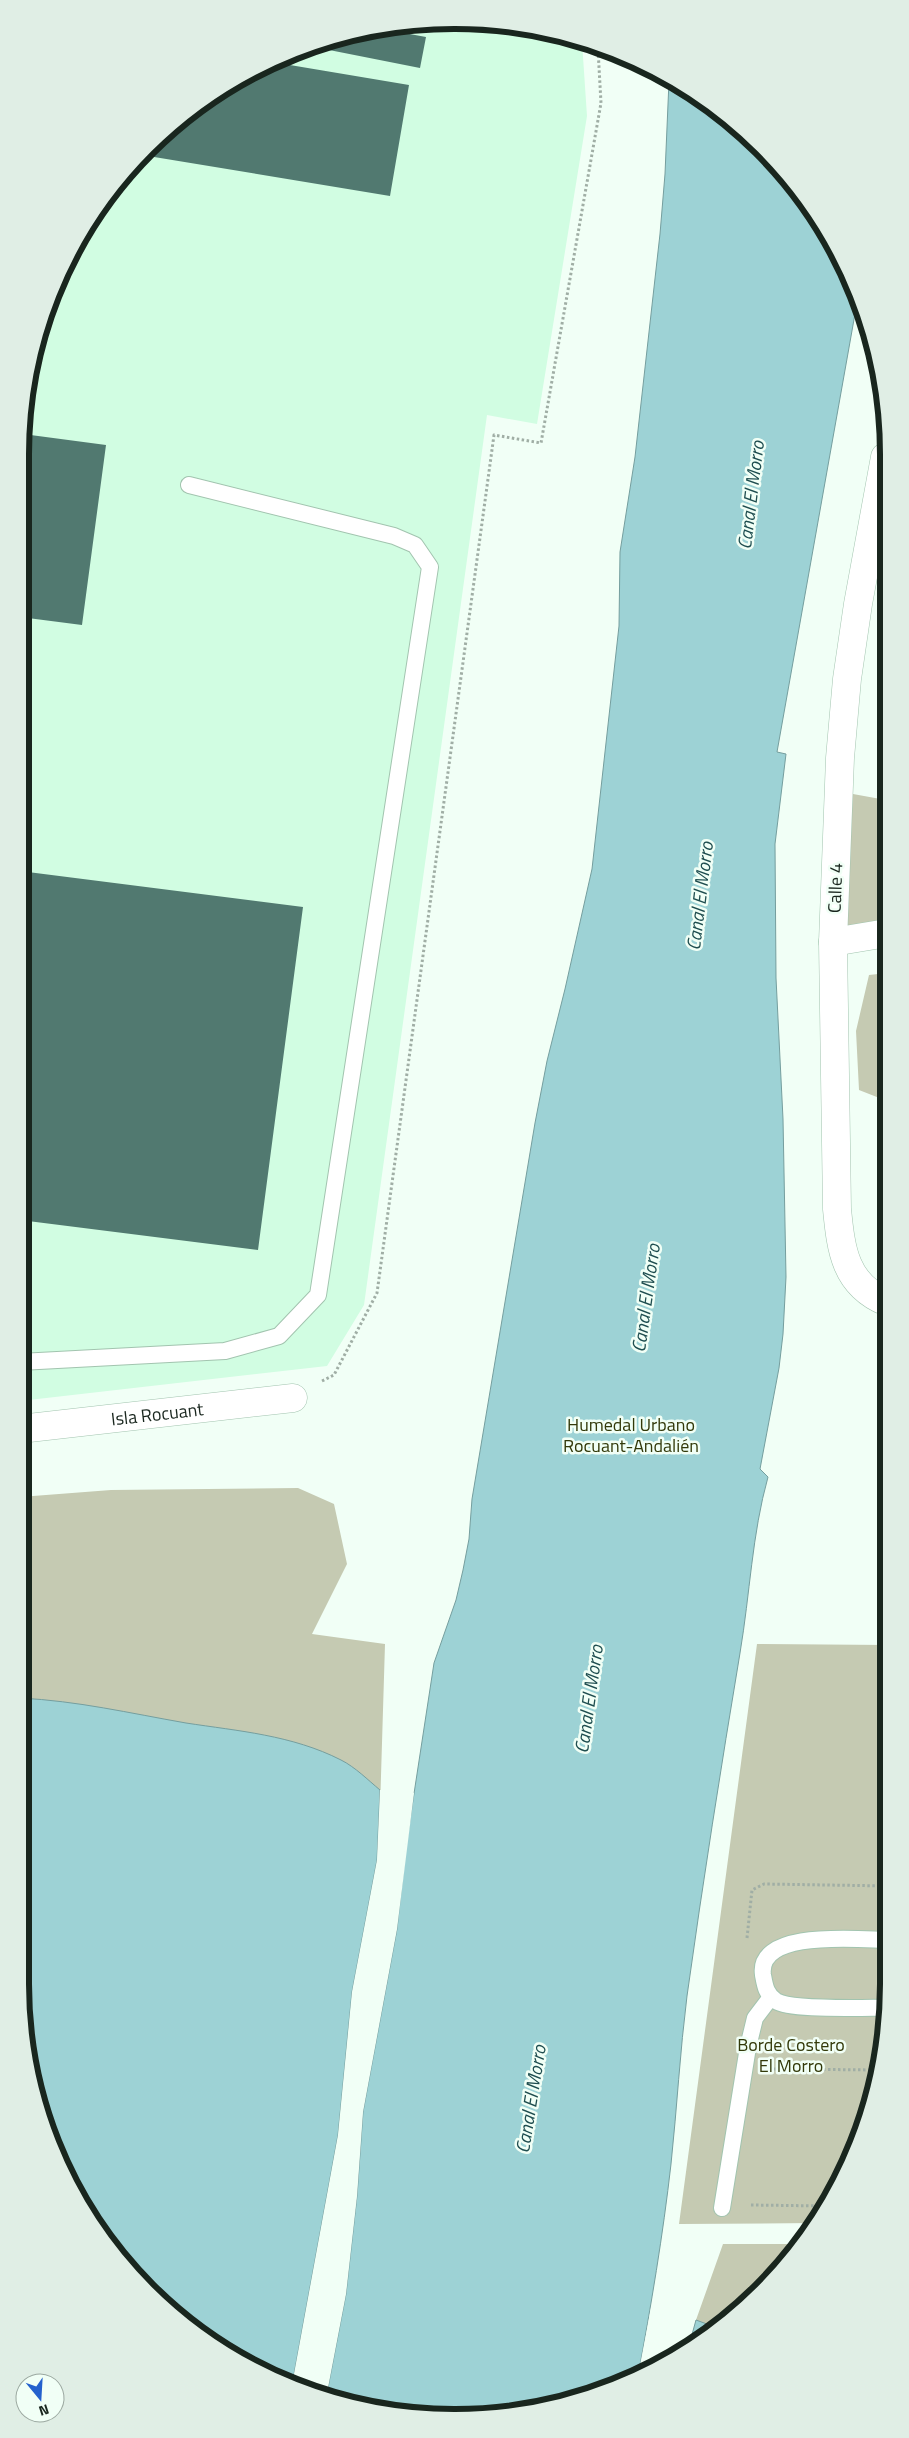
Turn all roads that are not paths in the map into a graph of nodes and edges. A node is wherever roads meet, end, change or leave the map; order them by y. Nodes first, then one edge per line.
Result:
1 (880, 484) edge
2 (188, 485) dead end
3 (880, 934) edge
4 (833, 942) junction
5 (880, 1299) edge
6 (29, 1362) edge
7 (293, 1398) road end
8 (29, 1428) edge
9 (880, 1940) edge
10 (772, 1997) junction
11 (879, 2008) edge
12 (722, 2208) dead end

1 - 4 street, Calle 4
2 - 6 lane
3 - 4 street
4 - 5 street, Calle 4
7 - 8 street, Isla Rocuant
9 - 10 lane
10 - 11 lane
10 - 12 lane

